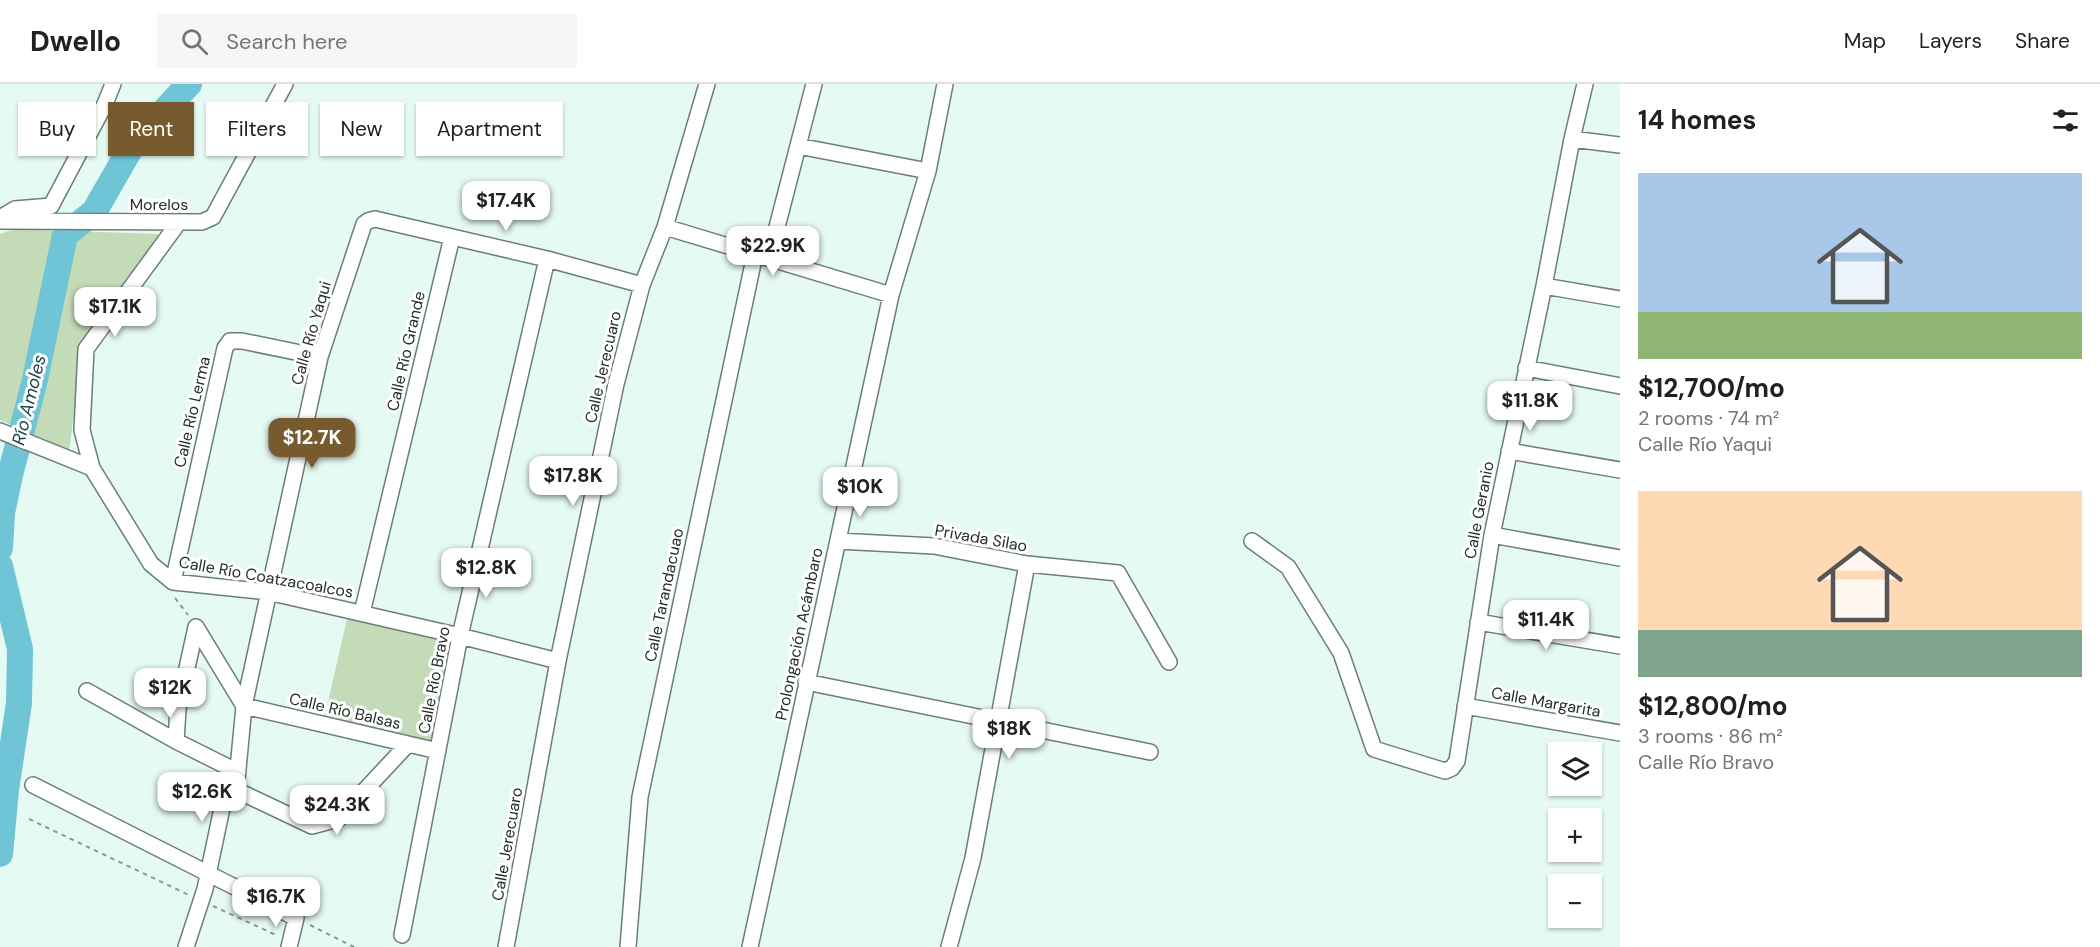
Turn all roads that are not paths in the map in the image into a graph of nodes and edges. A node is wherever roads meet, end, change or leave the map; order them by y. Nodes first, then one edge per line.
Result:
1 (113, 84) edge
2 (285, 84) edge
3 (707, 84) edge
4 (814, 84) edge
5 (945, 84) edge
6 (1586, 84) edge
7 (1572, 139) junction
8 (1620, 145) edge
9 (798, 147) junction
10 (928, 171) junction
11 (0, 219) edge
12 (179, 222) junction
13 (665, 226) junction
14 (452, 237) junction
15 (762, 256) junction
16 (547, 259) junction
17 (642, 285) junction
18 (1544, 286) junction
19 (891, 295) junction
20 (1620, 299) edge
21 (320, 357) junction
22 (1526, 368) junction
23 (1620, 386) edge
24 (0, 431) edge
25 (1509, 451) junction
26 (92, 468) junction
27 (1620, 471) edge
28 (1492, 535) junction
29 (838, 542) junction
30 (1252, 542) dead end
31 (1620, 558) edge
32 (1027, 564) junction
33 (173, 582) junction
34 (268, 592) junction
35 (362, 613) junction
36 (1478, 622) junction
37 (460, 636) junction
38 (1620, 646) edge
39 (558, 661) junction
40 (1169, 662) dead end
41 (806, 682) junction
42 (87, 691) dead end
43 (244, 706) junction
44 (1465, 706) junction
45 (999, 721) junction
46 (1620, 733) edge
47 (176, 741) junction
48 (408, 744) junction
49 (438, 751) junction
50 (1150, 752) dead end
51 (238, 772) junction
52 (33, 785) dead end
53 (236, 790) junction
54 (209, 874) junction
55 (402, 935) dead end
56 (290, 944) edge
57 (186, 947) edge
58 (506, 947) edge
59 (628, 947) edge
60 (750, 947) edge
61 (949, 947) edge

1 - 11 street
2 - 12 street, Morelos
3 - 13 street, Calle Jerecuaro
4 - 9 street, Calle Tarandacuao
5 - 10 street, Prolongación Acámbaro
6 - 7 street, Calle Geranio
7 - 8 street
7 - 18 street, Calle Geranio
9 - 10 street
9 - 15 street, Calle Tarandacuao
10 - 19 street, Prolongación Acámbaro
11 - 12 street, Morelos
12 - 26 street, Calle Río Coatzacoalcos
13 - 15 street
13 - 17 street, Calle Jerecuaro
14 - 16 street
14 - 21 street, Calle Río Yaqui
14 - 35 street, Calle Río Grande
15 - 19 street
15 - 59 street, Calle Tarandacuao
16 - 17 street
16 - 37 street, Calle Río Bravo
17 - 39 street, Calle Jerecuaro
18 - 20 street
18 - 22 street, Calle Geranio
19 - 29 street, Prolongación Acámbaro
21 - 33 street, Calle Río Lerma
21 - 34 street, Calle Río Yaqui
22 - 23 street
22 - 25 street, Calle Geranio
24 - 26 street
25 - 27 street
25 - 28 street, Calle Geranio
26 - 33 street, Calle Río Coatzacoalcos
28 - 31 street
28 - 36 street, Calle Geranio
29 - 32 street, Privada Silao
29 - 41 street, Prolongación Acámbaro
30 - 44 street, Calle Geranio
32 - 40 street, Privada Silao
32 - 45 street
33 - 34 street, Calle Río Coatzacoalcos
34 - 35 street, Calle Río Coatzacoalcos
34 - 43 street, Calle Río Yaqui
35 - 37 street, Calle Río Coatzacoalcos
36 - 38 street
36 - 44 street, Calle Geranio
37 - 39 street, Calle Río Coatzacoalcos
37 - 49 street, Calle Río Bravo
39 - 58 street, Calle Jerecuaro
41 - 45 street
41 - 60 street, Prolongación Acámbaro
42 - 47 street
43 - 47 street
43 - 48 street, Calle Río Balsas
43 - 51 street, Calle Río Yaqui
44 - 46 street, Calle Margarita
45 - 50 street
45 - 61 street
47 - 51 street
48 - 49 street, Calle Río Balsas
48 - 53 street
49 - 55 street, Calle Río Bravo
51 - 53 street, Calle Río Yaqui
52 - 54 street
53 - 54 street
54 - 56 street
54 - 57 street

